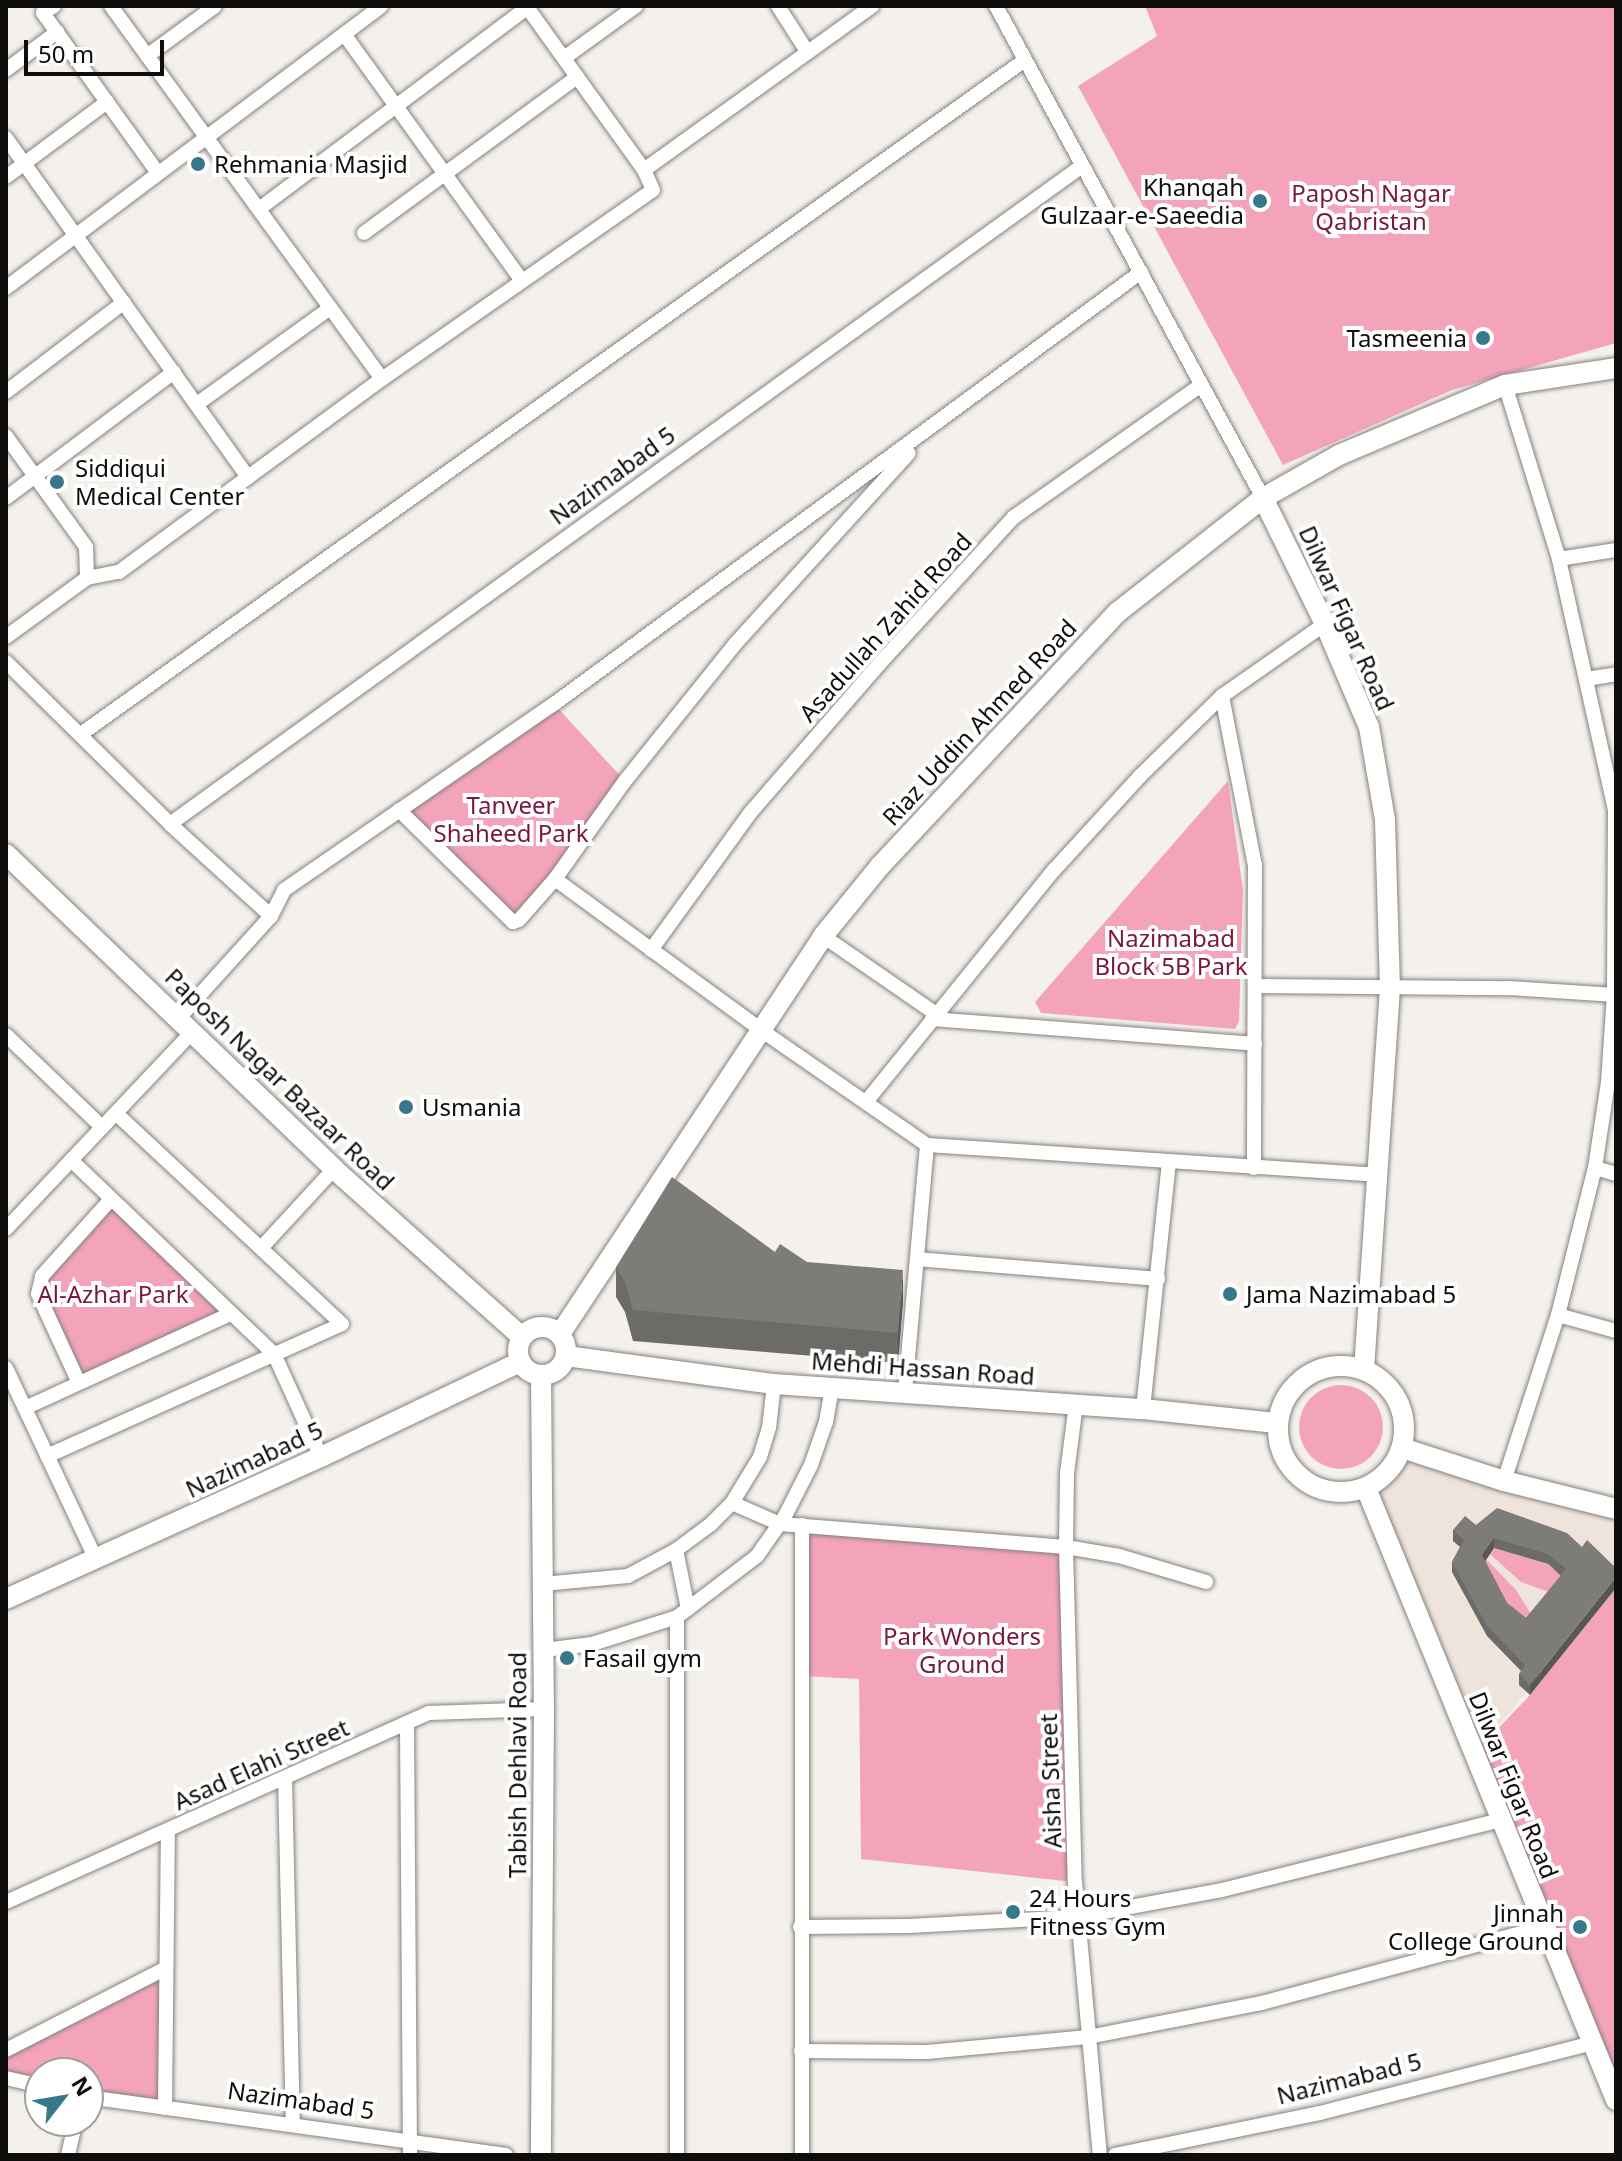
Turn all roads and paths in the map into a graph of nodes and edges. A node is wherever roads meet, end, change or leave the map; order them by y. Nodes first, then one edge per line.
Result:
1 (111, 6) edge
2 (215, 6) edge
3 (381, 6) edge
4 (636, 6) edge
5 (778, 6) edge
6 (872, 6) edge
7 (996, 6) edge
8 (526, 7) edge
9 (45, 8) edge
10 (57, 32) junction
11 (344, 34) junction
12 (806, 50) junction
13 (147, 56) junction
14 (564, 58) junction
15 (1025, 60) junction
16 (6, 70) edge
17 (577, 77) junction
18 (107, 102) junction
19 (396, 106) junction
20 (206, 137) junction
21 (6, 138) edge
22 (24, 163) junction
23 (1082, 166) junction
24 (644, 170) junction
25 (158, 173) junction
26 (445, 174) junction
27 (6, 177) edge
28 (259, 209) junction
29 (364, 233) dead end
30 (77, 235) junction
31 (1141, 272) junction
32 (522, 281) junction
33 (6, 288) edge
34 (124, 302) junction
35 (330, 308) junction
36 (1616, 368) edge
37 (174, 372) junction
38 (382, 379) junction
39 (1201, 385) junction
40 (1505, 385) junction
41 (6, 392) edge
42 (197, 404) junction
43 (928, 432) junction
44 (6, 436) edge
45 (35, 476) junction
46 (248, 477) junction
47 (6, 498) edge
48 (1263, 498) junction
49 (1616, 550) edge
50 (1559, 559) junction
51 (87, 578) junction
52 (1325, 624) junction
53 (6, 637) edge
54 (6, 662) edge
55 (1616, 674) edge
56 (1586, 679) junction
57 (1222, 696) junction
58 (81, 734) junction
59 (399, 810) junction
60 (1616, 810) edge
61 (170, 824) junction
62 (6, 854) edge
63 (555, 879) junction
64 (271, 916) junction
65 (823, 936) junction
66 (651, 950) junction
67 (1255, 986) junction
68 (1390, 988) junction
69 (1615, 995) edge
70 (934, 1017) junction
71 (185, 1025) junction
72 (761, 1030) junction
73 (6, 1035) edge
74 (1255, 1044) junction
75 (866, 1102) junction
76 (116, 1113) junction
77 (102, 1127) junction
78 (927, 1145) junction
79 (71, 1160) junction
80 (1169, 1163) junction
81 (1254, 1168) junction
82 (1595, 1168) junction
83 (334, 1169) junction
84 (1616, 1174) edge
85 (1377, 1175) junction
86 (111, 1199) junction
87 (12, 1212) edge
88 (6, 1229) edge
89 (261, 1248) junction
90 (917, 1259) junction
91 (1158, 1279) junction
92 (230, 1314) junction
93 (1558, 1315) junction
94 (1616, 1331) edge
95 (560, 1334) junction
96 (522, 1337) junction
97 (274, 1354) junction
98 (566, 1356) junction
99 (520, 1362) junction
100 (6, 1368) edge
101 (1364, 1369) junction
102 (541, 1375) junction
103 (79, 1383) junction
104 (774, 1384) junction
105 (832, 1388) junction
106 (905, 1392) junction
107 (1076, 1404) junction
108 (25, 1408) junction
109 (1143, 1409) junction
110 (1277, 1423) junction
111 (1402, 1448) junction
112 (47, 1456) junction
113 (321, 1457) junction
114 (1504, 1481) junction
115 (1366, 1488) junction
116 (732, 1503) junction
117 (1616, 1509) edge
118 (780, 1524) junction
119 (802, 1525) junction
120 (1066, 1547) junction
121 (676, 1550) junction
122 (96, 1559) junction
123 (1206, 1582) dead end
124 (543, 1584) junction
125 (6, 1599) edge
126 (682, 1613) junction
127 (544, 1650) junction
128 (544, 1709) junction
129 (407, 1723) junction
130 (285, 1778) junction
131 (1500, 1820) junction
132 (168, 1830) junction
133 (6, 1902) edge
134 (1076, 1917) junction
135 (800, 1927) junction
136 (1544, 1927) junction
137 (166, 1968) junction
138 (1088, 2037) junction
139 (1592, 2043) junction
140 (6, 2050) edge
141 (801, 2051) junction
142 (104, 2099) edge
143 (1616, 2100) edge
144 (165, 2108) junction
145 (293, 2125) junction
146 (410, 2148) edge
147 (506, 2155) edge
148 (541, 2155) edge
149 (677, 2155) edge
150 (802, 2155) edge
151 (1100, 2155) edge
152 (1115, 2155) edge

1 - 13 street
2 - 13 street
3 - 11 street
4 - 14 street
5 - 12 street
6 - 12 street
7 - 15 street, Dilwar Figar Road
8 - 14 street
8 - 19 street
9 - 10 street
10 - 16 street
10 - 18 street
11 - 19 street
11 - 20 street
12 - 24 street
13 - 20 street
14 - 17 street
15 - 23 street, Dilwar Figar Road
15 - 58 street
17 - 24 street
17 - 26 street
18 - 22 street
18 - 25 street
19 - 26 street
19 - 28 street
20 - 25 street
20 - 28 street
21 - 22 street
22 - 27 street
22 - 30 street
23 - 31 street, Dilwar Figar Road
23 - 61 street, Nazimabad 5
24 - 32 street
25 - 30 street
26 - 29 street
26 - 32 street
28 - 35 street
30 - 33 street
30 - 34 street
31 - 39 street, Dilwar Figar Road
31 - 43 street
32 - 38 street
34 - 37 street
34 - 41 street
35 - 38 street
35 - 42 street
36 - 40 street, Riaz Uddin Ahmed Road
37 - 42 street
37 - 45 street
38 - 46 street
39 - 48 street, Dilwar Figar Road
39 - 66 street, Asadullah Zahid Road
40 - 48 street, Riaz Uddin Ahmed Road
40 - 50 street
42 - 46 street
43 - 59 street
43 - 63 street
44 - 45 street
45 - 47 street
45 - 51 street
46 - 51 street
48 - 52 street, Dilwar Figar Road
48 - 65 street, Riaz Uddin Ahmed Road
49 - 50 street
50 - 56 street
51 - 53 street
52 - 57 street
52 - 68 street, Dilwar Figar Road
54 - 58 street
55 - 56 street
56 - 60 street
57 - 67 street
57 - 70 street
58 - 61 street
59 - 63 street
59 - 64 street
60 - 69 street
61 - 64 street
62 - 71 street, Paposh Nagar Bazaar Road
63 - 66 street
64 - 71 street
65 - 70 street
65 - 72 street, Riaz Uddin Ahmed Road
66 - 72 street
67 - 68 street
67 - 74 street
68 - 69 street
68 - 85 street, Dilwar Figar Road
69 - 82 street
70 - 74 street
70 - 75 street
71 - 76 street
71 - 83 street, Paposh Nagar Bazaar Road
72 - 75 street
72 - 95 street, Riaz Uddin Ahmed Road
73 - 77 street
74 - 81 street
75 - 78 street
76 - 77 street
76 - 89 street
77 - 79 street
78 - 80 street
78 - 90 street
79 - 86 street
79 - 87 street
80 - 81 street
80 - 91 street
81 - 85 street
82 - 84 street
82 - 93 street
83 - 89 street
83 - 96 street, Paposh Nagar Bazaar Road
85 - 101 street, Dilwar Figar Road
86 - 92 street
86 - 103 street
87 - 88 street
89 - 97 street
90 - 91 street
90 - 106 street
91 - 109 street
92 - 97 street
92 - 103 street
93 - 94 street
93 - 114 street
95 - 96 street
95 - 98 street
96 - 99 street
97 - 112 street
97 - 113 street
98 - 102 street
98 - 104 street, Mehdi Hassan Road
99 - 102 street
99 - 113 street, Nazimabad 5
100 - 108 street
101 - 110 street
101 - 111 street
102 - 124 street, Tabish Dehlavi Road
103 - 108 street
104 - 105 street, Mehdi Hassan Road
104 - 116 street
105 - 106 street, Mehdi Hassan Road
105 - 118 street
106 - 107 street, Mehdi Hassan Road
107 - 109 street, Mehdi Hassan Road
107 - 120 street, Aisha Street
108 - 112 street
109 - 110 street, Mehdi Hassan Road
110 - 115 street
111 - 114 street
111 - 115 street
112 - 122 street
113 - 122 street, Nazimabad 5
114 - 117 street
115 - 131 street, Dilwar Figar Road
116 - 118 street
116 - 121 street
118 - 119 street
118 - 126 street
119 - 120 street
119 - 135 street
120 - 123 street
120 - 134 street, Aisha Street
121 - 124 street
121 - 126 street
122 - 125 street, Nazimabad 5
124 - 127 street, Tabish Dehlavi Road
126 - 127 street
126 - 149 street
127 - 128 street, Tabish Dehlavi Road
128 - 129 street, Asad Elahi Street
128 - 148 street, Tabish Dehlavi Road
129 - 130 street, Asad Elahi Street
129 - 146 street
130 - 132 street, Asad Elahi Street
130 - 145 street
131 - 134 street
131 - 136 street, Dilwar Figar Road
132 - 133 street, Asad Elahi Street
132 - 137 street
134 - 135 street
134 - 138 street, Aisha Street
135 - 141 street
136 - 138 street
136 - 139 street, Dilwar Figar Road
137 - 140 street
137 - 144 street
138 - 141 street
138 - 151 street, Aisha Street
139 - 143 street, Dilwar Figar Road
139 - 152 street, Nazimabad 5
141 - 150 street
142 - 144 street, Nazimabad 5
144 - 145 street, Nazimabad 5
145 - 146 street, Nazimabad 5
146 - 147 street, Nazimabad 5

